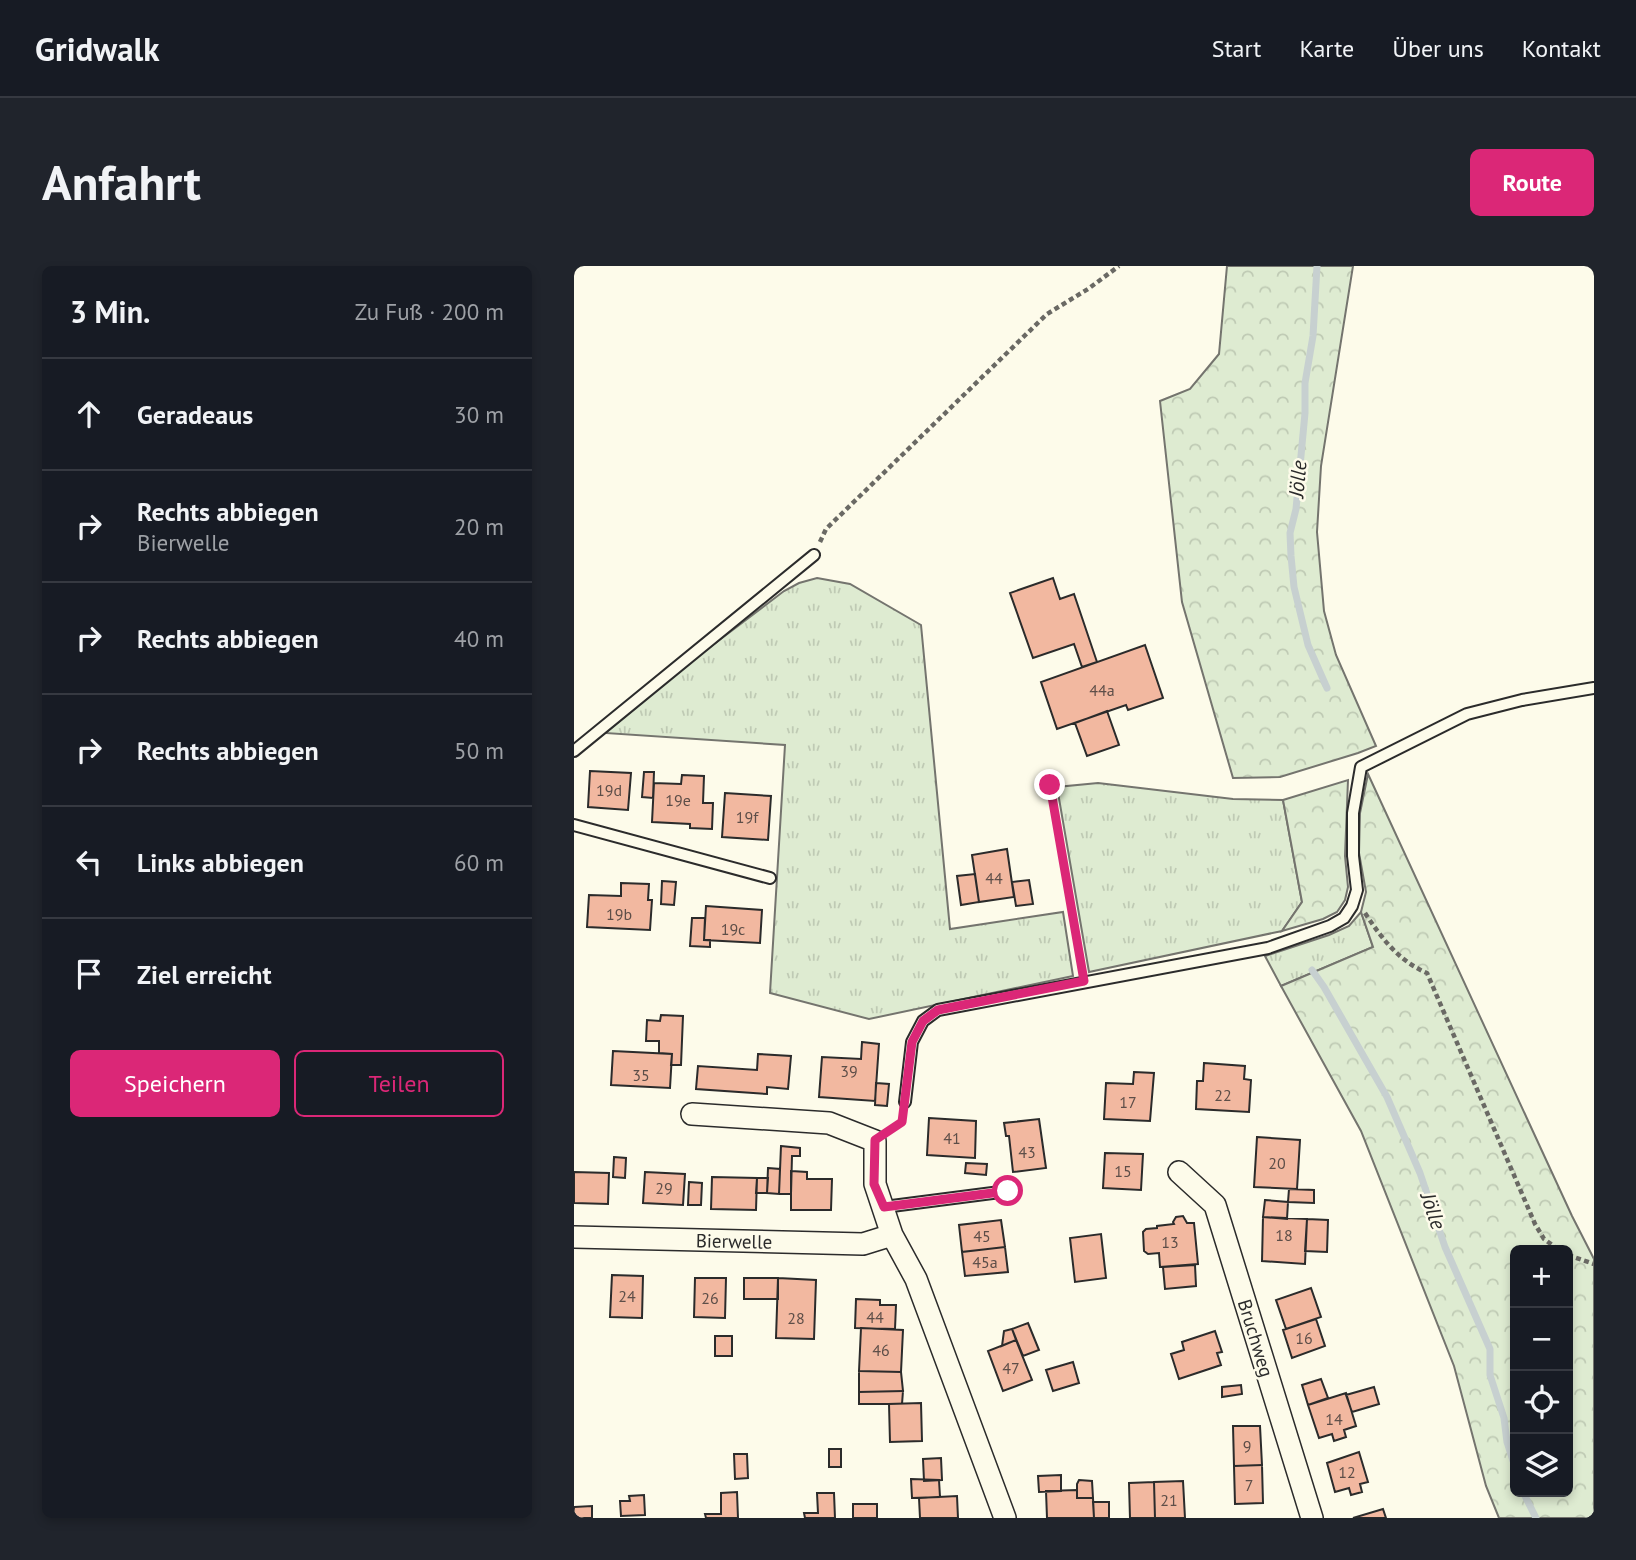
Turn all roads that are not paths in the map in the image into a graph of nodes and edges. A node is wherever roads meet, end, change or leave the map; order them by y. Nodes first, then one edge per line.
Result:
1 (814, 555) road end
2 (1594, 688) edge
3 (574, 751) edge
4 (574, 825) edge
5 (770, 878) dead end
6 (905, 1102) road end
7 (692, 1114) dead end
8 (1179, 1172) dead end
9 (1008, 1191) dead end
10 (884, 1207) junction
11 (892, 1235) junction
12 (574, 1237) edge
13 (1005, 1518) edge
14 (1312, 1518) edge

1 - 3 lane
2 - 6 lane
4 - 5 lane
7 - 10 street
8 - 14 street, Bruchweg
9 - 10 lane
10 - 11 street
11 - 12 street, Bierwelle
11 - 13 street

